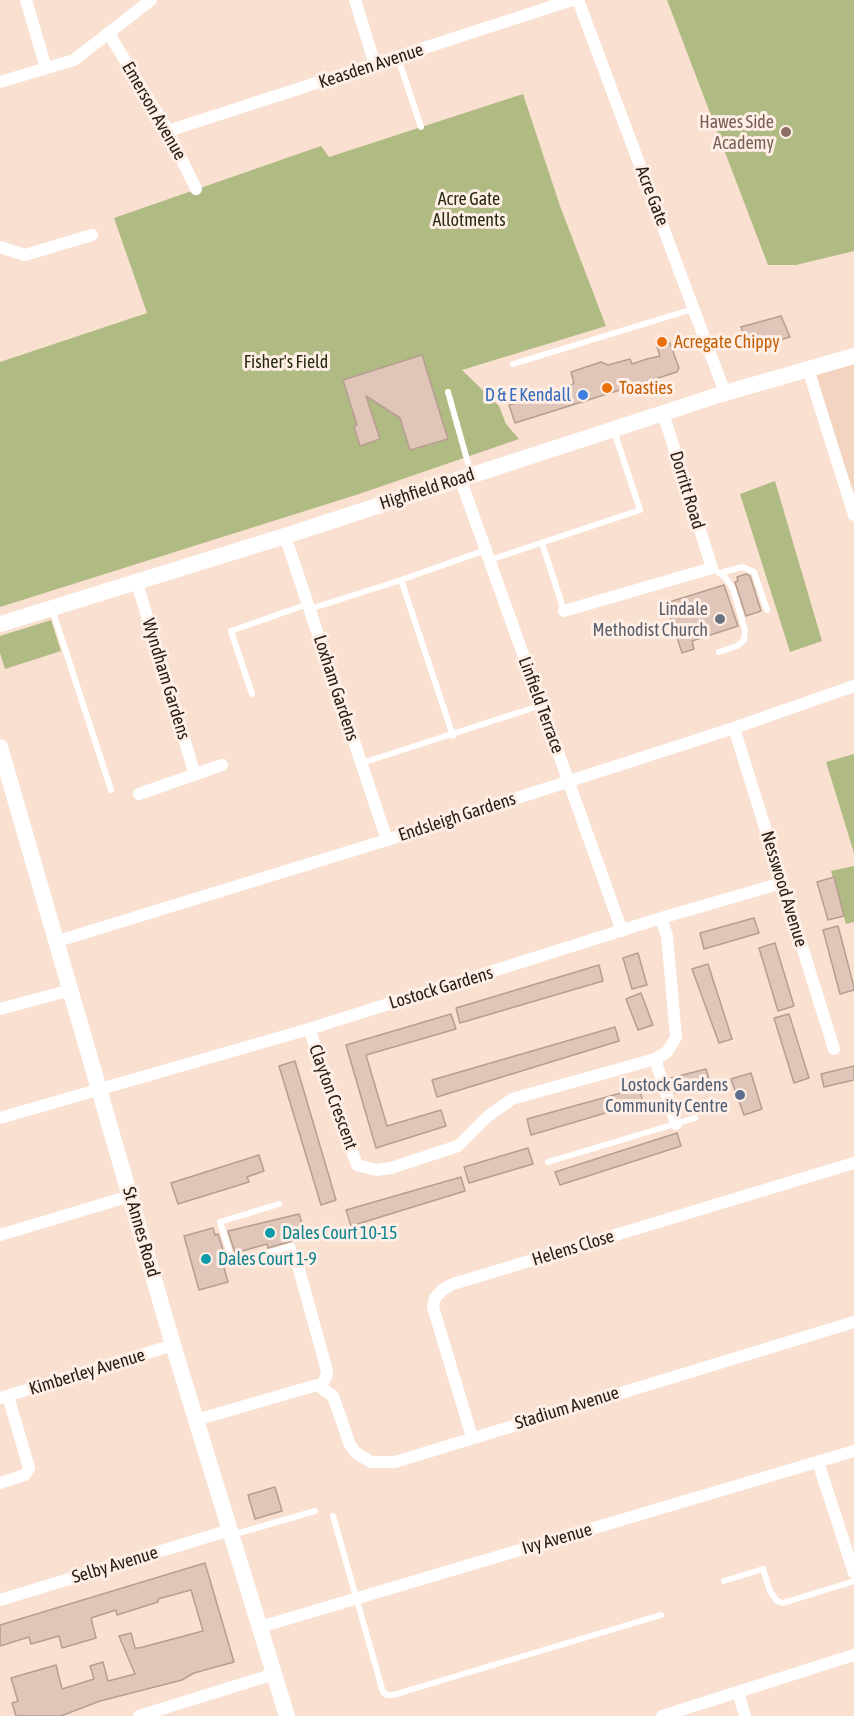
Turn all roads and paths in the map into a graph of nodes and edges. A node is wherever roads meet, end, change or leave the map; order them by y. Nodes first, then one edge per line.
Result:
1 (26, 0) edge
2 (151, 0) edge
3 (355, 0) edge
4 (572, 0) edge
5 (578, 0) edge
6 (109, 34) junction
7 (398, 58) junction
8 (375, 65) junction
9 (46, 68) junction
10 (0, 82) edge
11 (421, 127) dead end
12 (168, 131) junction
13 (196, 189) dead end
14 (92, 235) dead end
15 (0, 247) edge
16 (695, 308) junction
17 (854, 356) edge
18 (513, 364) dead end
19 (808, 369) junction
20 (448, 392) dead end
21 (725, 393) junction
22 (663, 413) junction
23 (614, 429) junction
24 (466, 477) junction
25 (850, 487) edge
26 (854, 515) edge
27 (285, 536) junction
28 (542, 543) junction
29 (488, 555) junction
30 (716, 571) junction
31 (401, 580) junction
32 (137, 583) junction
33 (309, 607) junction
34 (52, 608) junction
35 (767, 610) dead end
36 (564, 611) joint
37 (0, 624) edge
38 (720, 652) dead end
39 (854, 686) edge
40 (252, 694) dead end
41 (542, 705) junction
42 (734, 728) junction
43 (453, 735) junction
44 (0, 747) edge
45 (361, 763) junction
46 (222, 765) dead end
47 (195, 775) junction
48 (569, 781) junction
49 (111, 790) dead end
50 (139, 794) dead end
51 (387, 840) junction
52 (782, 883) junction
53 (661, 918) junction
54 (622, 931) junction
55 (58, 941) junction
56 (71, 990) junction
57 (0, 1010) edge
58 (309, 1029) junction
59 (834, 1049) dead end
60 (655, 1059) junction
61 (99, 1089) junction
62 (0, 1118) edge
63 (695, 1119) dead end
64 (676, 1124) junction
65 (548, 1162) dead end
66 (854, 1163) edge
67 (130, 1196) junction
68 (279, 1204) dead end
69 (0, 1235) edge
70 (298, 1266) joint
71 (854, 1322) edge
72 (173, 1345) junction
73 (322, 1386) junction
74 (4, 1397) edge
75 (196, 1420) junction
76 (472, 1437) junction
77 (854, 1451) edge
78 (818, 1462) junction
79 (0, 1483) edge
80 (315, 1511) dead end
81 (333, 1516) dead end
82 (231, 1533) junction
83 (854, 1573) edge
84 (724, 1581) dead end
85 (854, 1581) edge
86 (355, 1598) junction
87 (0, 1600) edge
88 (661, 1615) dead end
89 (260, 1627) junction
90 (854, 1655) edge
91 (274, 1674) junction
92 (738, 1692) junction
93 (139, 1716) edge
94 (288, 1716) edge
95 (662, 1716) edge
96 (745, 1716) edge

1 - 9 street
2 - 6 street
3 - 8 street
4 - 7 street, Keasden Avenue
5 - 16 street, Acre Gate
6 - 9 street
6 - 12 street, Emerson Avenue
7 - 8 street, Keasden Avenue
7 - 11 lane
8 - 12 street, Keasden Avenue
9 - 10 street
12 - 13 street, Emerson Avenue
14 - 15 street
16 - 18 lane
16 - 21 street, Acre Gate
17 - 19 street, Highfield Road
19 - 21 street, Highfield Road
19 - 25 street
20 - 24 lane
21 - 22 street, Highfield Road
22 - 23 street, Highfield Road
22 - 30 street, Dorritt Road
23 - 24 street, Highfield Road
23 - 28 lane
24 - 27 street, Highfield Road
24 - 29 street, Linfield Terrace
25 - 26 street
27 - 32 street, Highfield Road
27 - 33 street, Loxham Gardens
28 - 29 lane
28 - 36 lane
29 - 31 lane
29 - 41 street, Linfield Terrace
30 - 35 lane
30 - 36 street
30 - 38 lane
31 - 33 lane
31 - 43 lane
32 - 34 street, Highfield Road
32 - 47 street, Wyndham Gardens
33 - 40 lane
33 - 45 street, Loxham Gardens
34 - 37 street, Highfield Road
34 - 49 lane
39 - 42 street, Endsleigh Gardens
41 - 43 lane
41 - 48 street, Linfield Terrace
42 - 48 street, Endsleigh Gardens
42 - 52 street, Nesswood Avenue
43 - 45 lane
44 - 55 street, St Annes Road
45 - 51 street, Loxham Gardens
46 - 47 street
47 - 50 street
48 - 51 street, Endsleigh Gardens
48 - 54 street, Linfield Terrace
51 - 55 street, Endsleigh Gardens
52 - 53 street, Lostock Gardens
52 - 59 street, Nesswood Avenue
53 - 54 street, Lostock Gardens
53 - 60 street
54 - 58 street, Lostock Gardens
55 - 56 street, St Annes Road
56 - 57 street
56 - 61 street, St Annes Road
58 - 60 street, Clayton Crescent
58 - 61 street, Lostock Gardens
60 - 64 street
61 - 62 street, Lostock Gardens
61 - 67 street, St Annes Road
63 - 64 lane
64 - 65 lane
66 - 76 street, Helens Close
67 - 69 street
67 - 72 street, St Annes Road
68 - 70 lane
70 - 73 street
71 - 76 street, Stadium Avenue
72 - 74 street, Kimberley Avenue
72 - 75 street, St Annes Road
73 - 75 street
73 - 76 street, Stadium Avenue
74 - 79 street
75 - 82 street, St Annes Road
77 - 78 street, Ivy Avenue
78 - 83 street
78 - 86 street, Ivy Avenue
80 - 82 lane
81 - 86 lane
82 - 87 street, Selby Avenue
82 - 89 street, St Annes Road
84 - 85 lane
86 - 88 lane
86 - 89 street, Ivy Avenue
89 - 91 street, St Annes Road
90 - 92 street
91 - 93 street
91 - 94 street, St Annes Road
92 - 95 street
92 - 96 street

